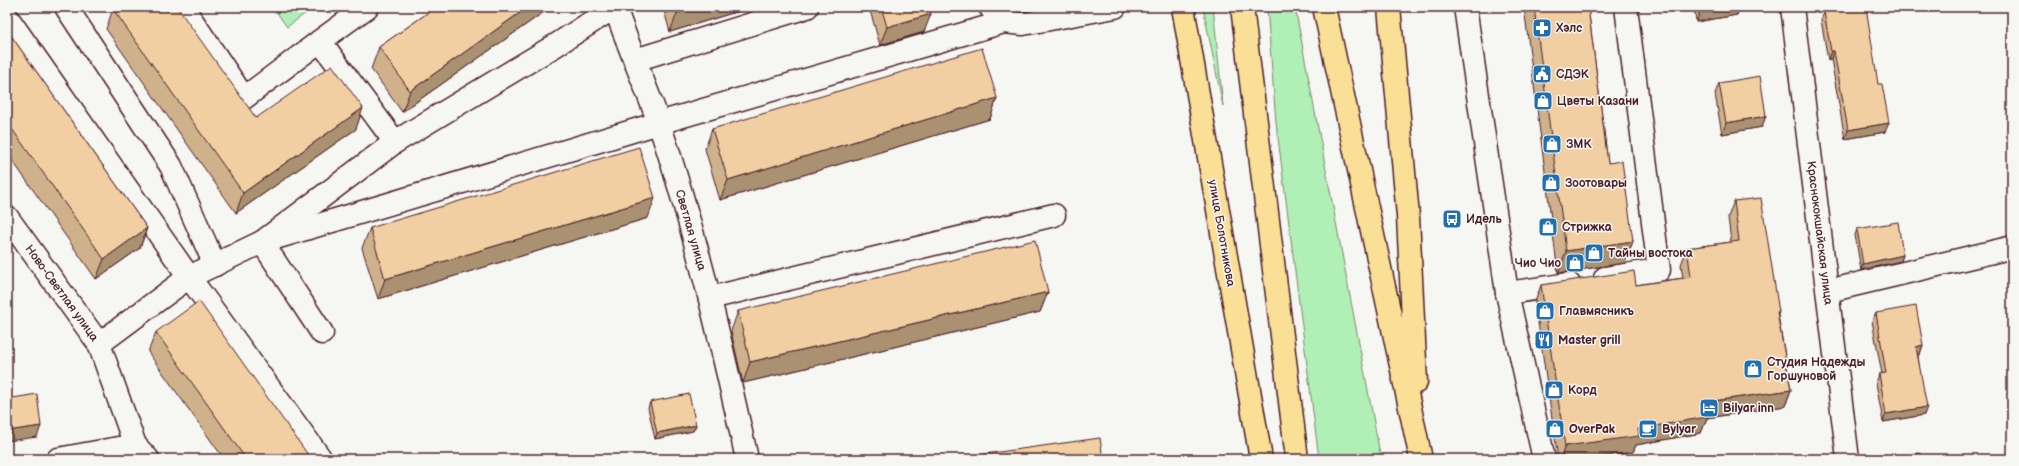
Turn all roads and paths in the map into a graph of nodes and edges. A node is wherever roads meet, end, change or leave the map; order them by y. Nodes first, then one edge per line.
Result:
1 (66, 7) edge
2 (183, 7) edge
3 (368, 7) edge
4 (615, 7) edge
5 (808, 7) edge
6 (1115, 7) edge
7 (1183, 7) edge
8 (1242, 7) edge
9 (1324, 7) edge
10 (1389, 7) edge
11 (1465, 7) edge
12 (1626, 7) edge
13 (1792, 7) edge
14 (997, 14) edge
15 (7, 18) edge
16 (320, 41) junction
17 (635, 60) junction
18 (659, 122) junction
19 (395, 142) junction
20 (1054, 215) dead end
21 (7, 217) edge
22 (262, 242) junction
23 (2009, 248) dead end
24 (215, 265) junction
25 (189, 277) junction
26 (1828, 291) junction
27 (1507, 293) junction
28 (710, 298) junction
29 (322, 333) dead end
30 (99, 344) junction
31 (142, 452) edge
32 (1420, 453) edge
33 (58, 459) edge
34 (321, 459) edge
35 (747, 459) edge
36 (1261, 459) edge
37 (1297, 459) edge
38 (1544, 459) edge
39 (1848, 459) edge

1 - 24 street
2 - 16 street
3 - 16 street
4 - 17 street, Светлая улица
4 - 19 street
5 - 17 street
6 - 14 street
7 - 36 main road, улица Болотникова
8 - 37 main road
9 - 32 main road
10 - 32 main road
11 - 27 street
12 - 27 street
13 - 26 street, Краснококшайская улица
14 - 18 street
15 - 25 street
16 - 19 street
17 - 18 street, Светлая улица
18 - 22 street
18 - 28 street, Светлая улица
19 - 22 street
20 - 28 street
21 - 30 street, Ново-Светлая улица
22 - 24 street
22 - 29 street
23 - 26 street
24 - 25 street
25 - 30 street
25 - 34 street
26 - 39 street, Краснококшайская улица
27 - 38 street
28 - 35 street, Светлая улица
30 - 31 street, Ново-Светлая улица
31 - 33 street

